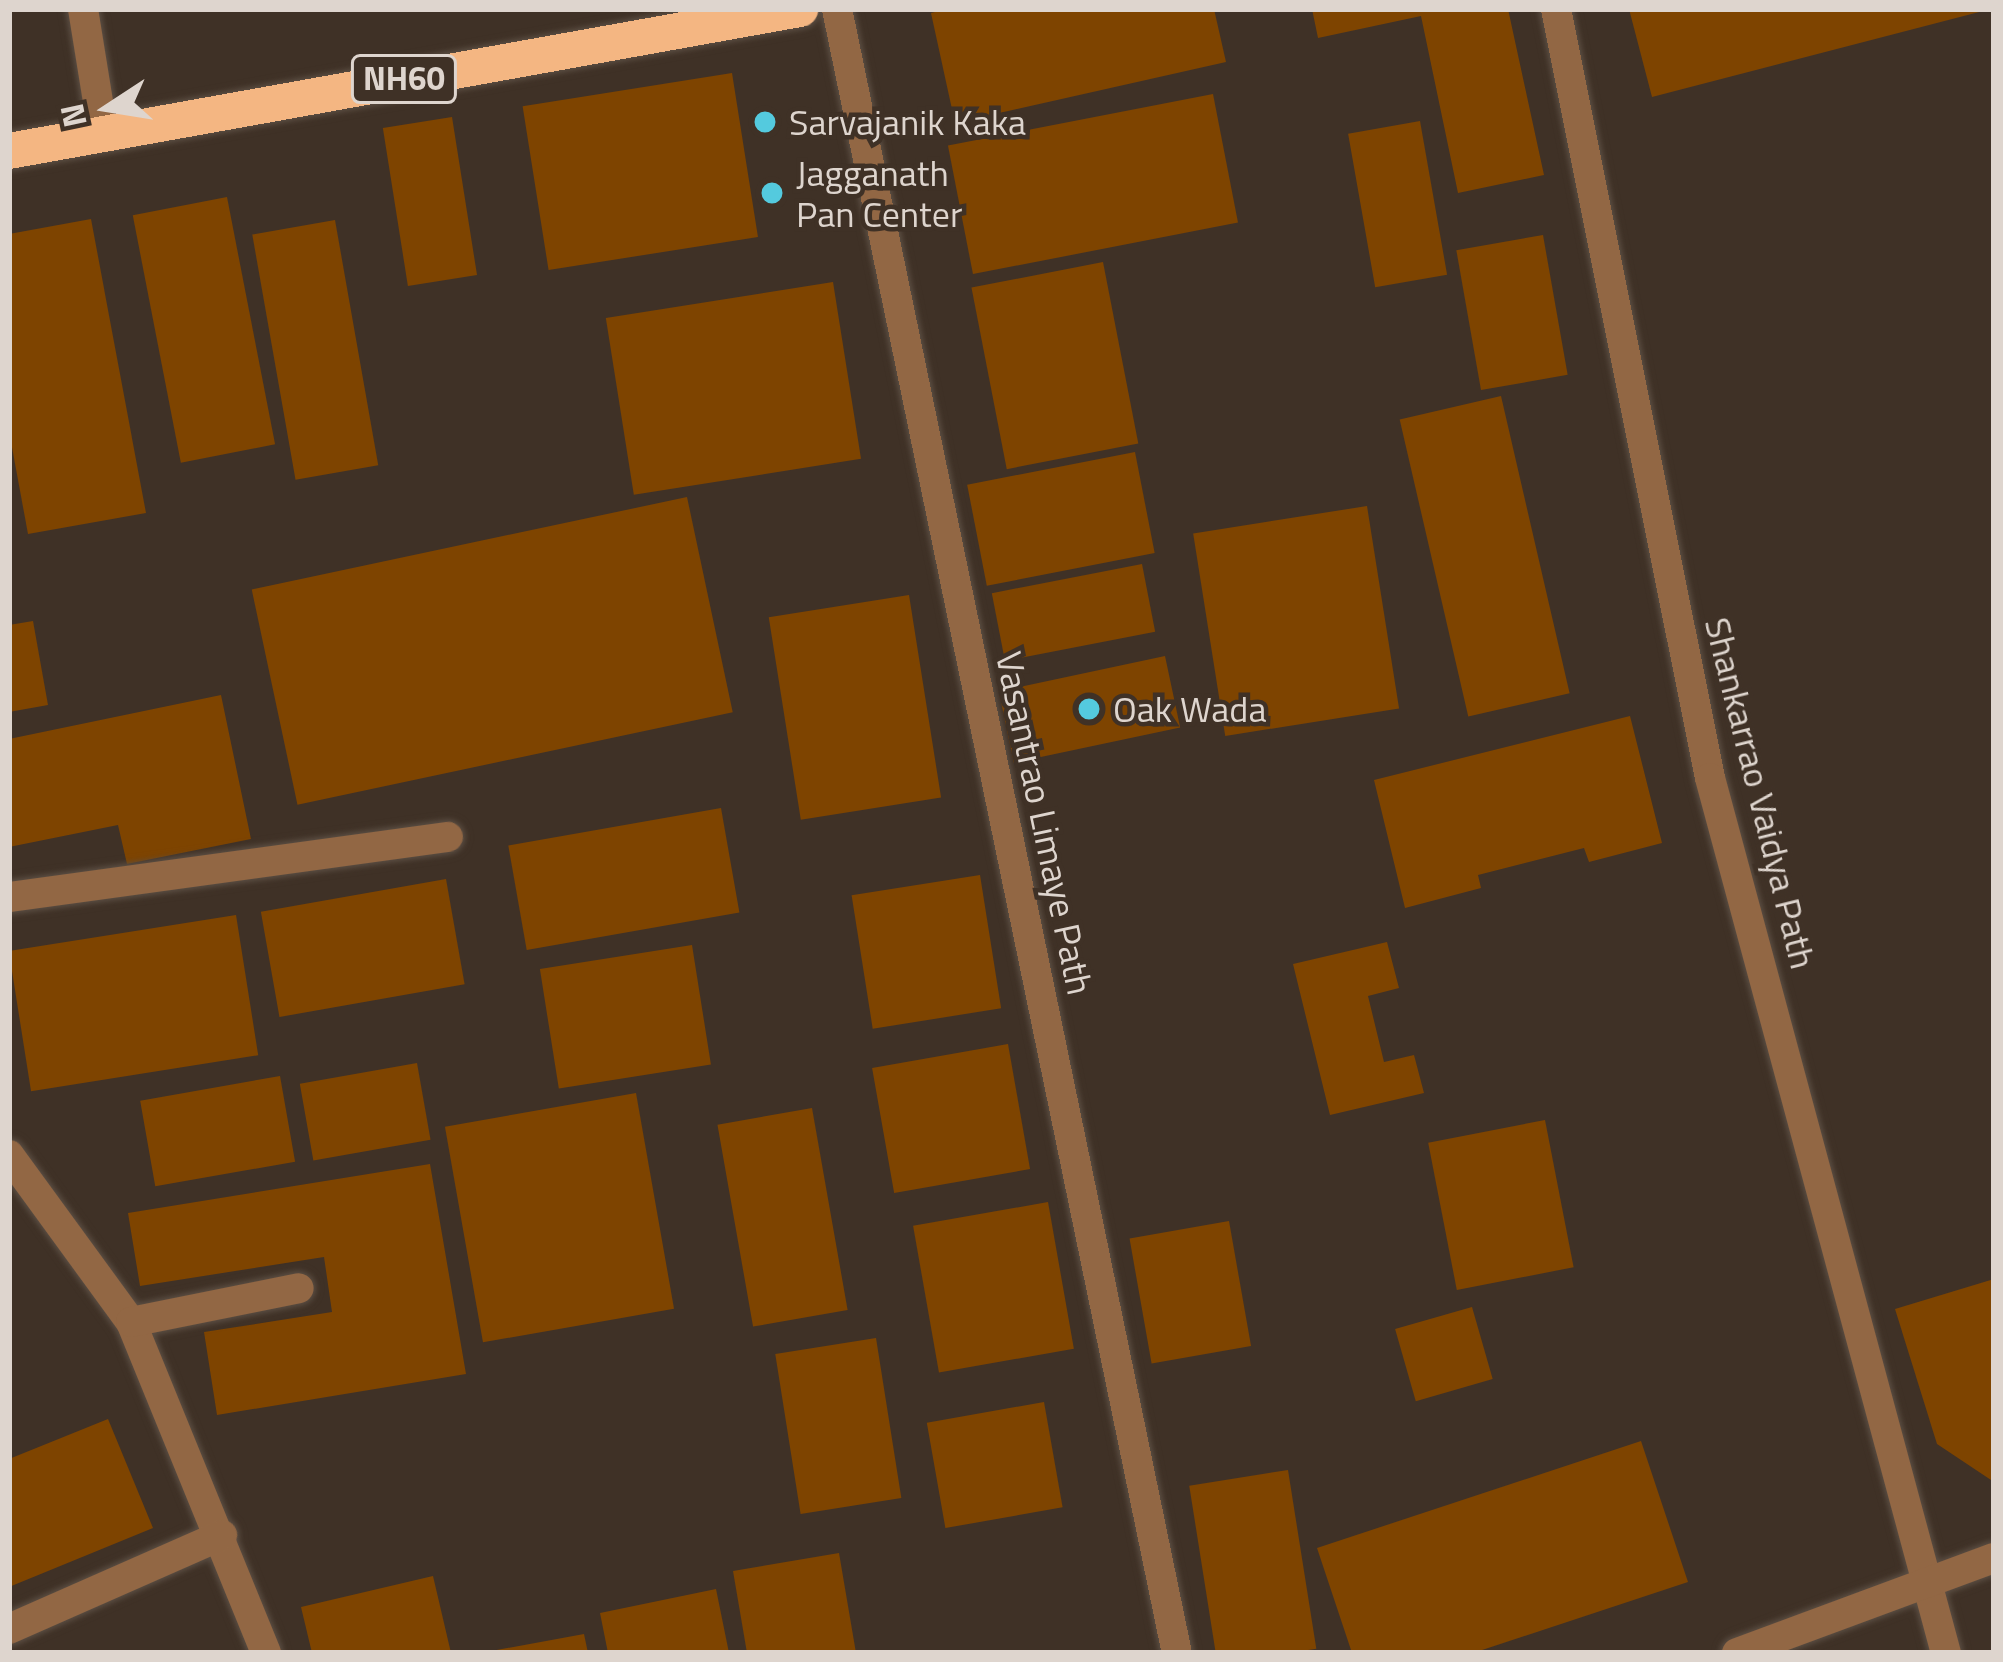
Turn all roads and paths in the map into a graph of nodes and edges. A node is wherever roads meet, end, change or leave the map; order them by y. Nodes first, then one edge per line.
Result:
1 (83, 9) edge
2 (800, 9) edge
3 (837, 9) edge
4 (1556, 9) edge
5 (103, 133) junction
6 (9, 151) edge
7 (448, 838) dead end
8 (9, 897) edge
9 (9, 1155) edge
10 (299, 1288) dead end
11 (131, 1322) junction
12 (222, 1535) junction
13 (1994, 1558) edge
14 (1924, 1588) junction
15 (9, 1629) edge
16 (266, 1653) edge
17 (1177, 1653) edge
18 (1737, 1653) edge
19 (1946, 1653) edge

1 - 5 street
2 - 5 highway, NH60
3 - 17 street, Vasantrao Limaye Path
4 - 14 street, Shankarrao Vaidya Path
5 - 6 highway, NH60
7 - 8 street
9 - 11 street
10 - 11 street
11 - 12 street
12 - 15 street
12 - 16 street
13 - 14 street
14 - 18 street
14 - 19 street, Shankarrao Vaidya Path

